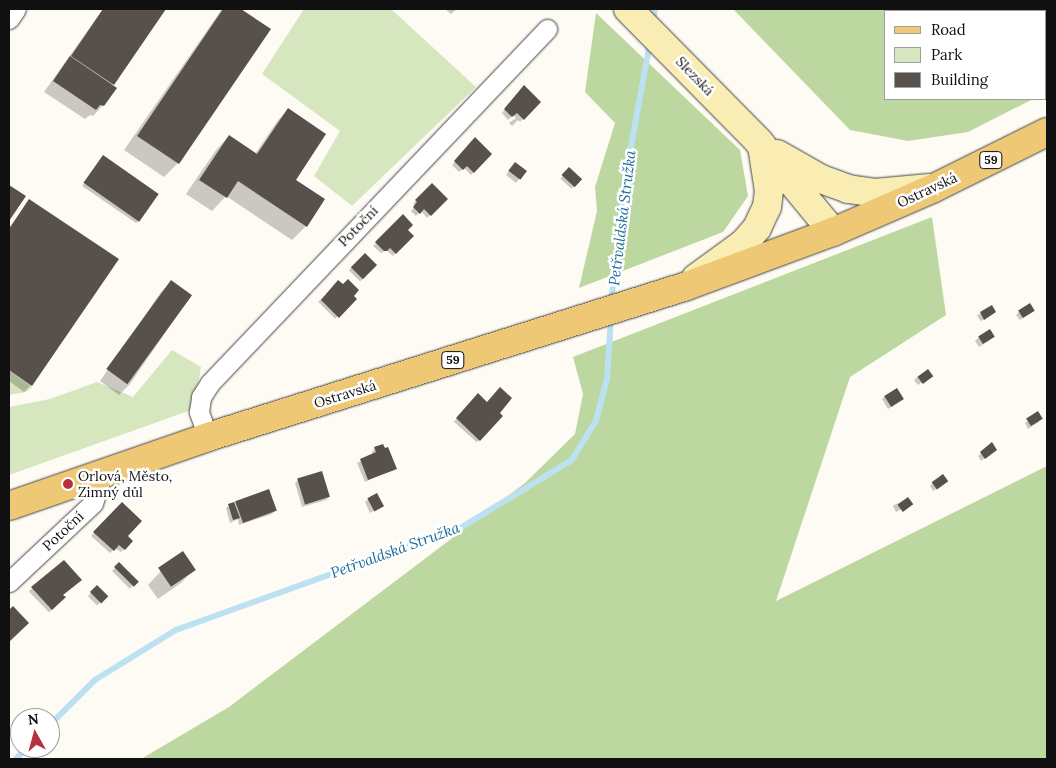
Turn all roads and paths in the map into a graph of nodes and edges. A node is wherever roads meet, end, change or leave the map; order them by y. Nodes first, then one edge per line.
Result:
1 (16, 9) edge
2 (628, 9) edge
3 (9, 19) edge
4 (547, 29) dead end
5 (1047, 132) edge
6 (761, 144) junction
7 (934, 188) junction
8 (833, 232) junction
9 (684, 287) junction
10 (208, 437) junction
11 (103, 472) junction
12 (9, 506) edge
13 (9, 582) edge

1 - 3 street
2 - 6 main road, Slezská
4 - 10 street, Potoční
5 - 7 main road, Ostravská / 59
6 - 7 main road
6 - 8 main road, Slezská
6 - 9 main road
7 - 8 main road, Ostravská / 59
8 - 9 main road, 59
9 - 10 main road, Ostravská / 59
10 - 11 main road, Ostravská / 59
11 - 12 main road, Ostravská / 59
11 - 13 street, Potoční

